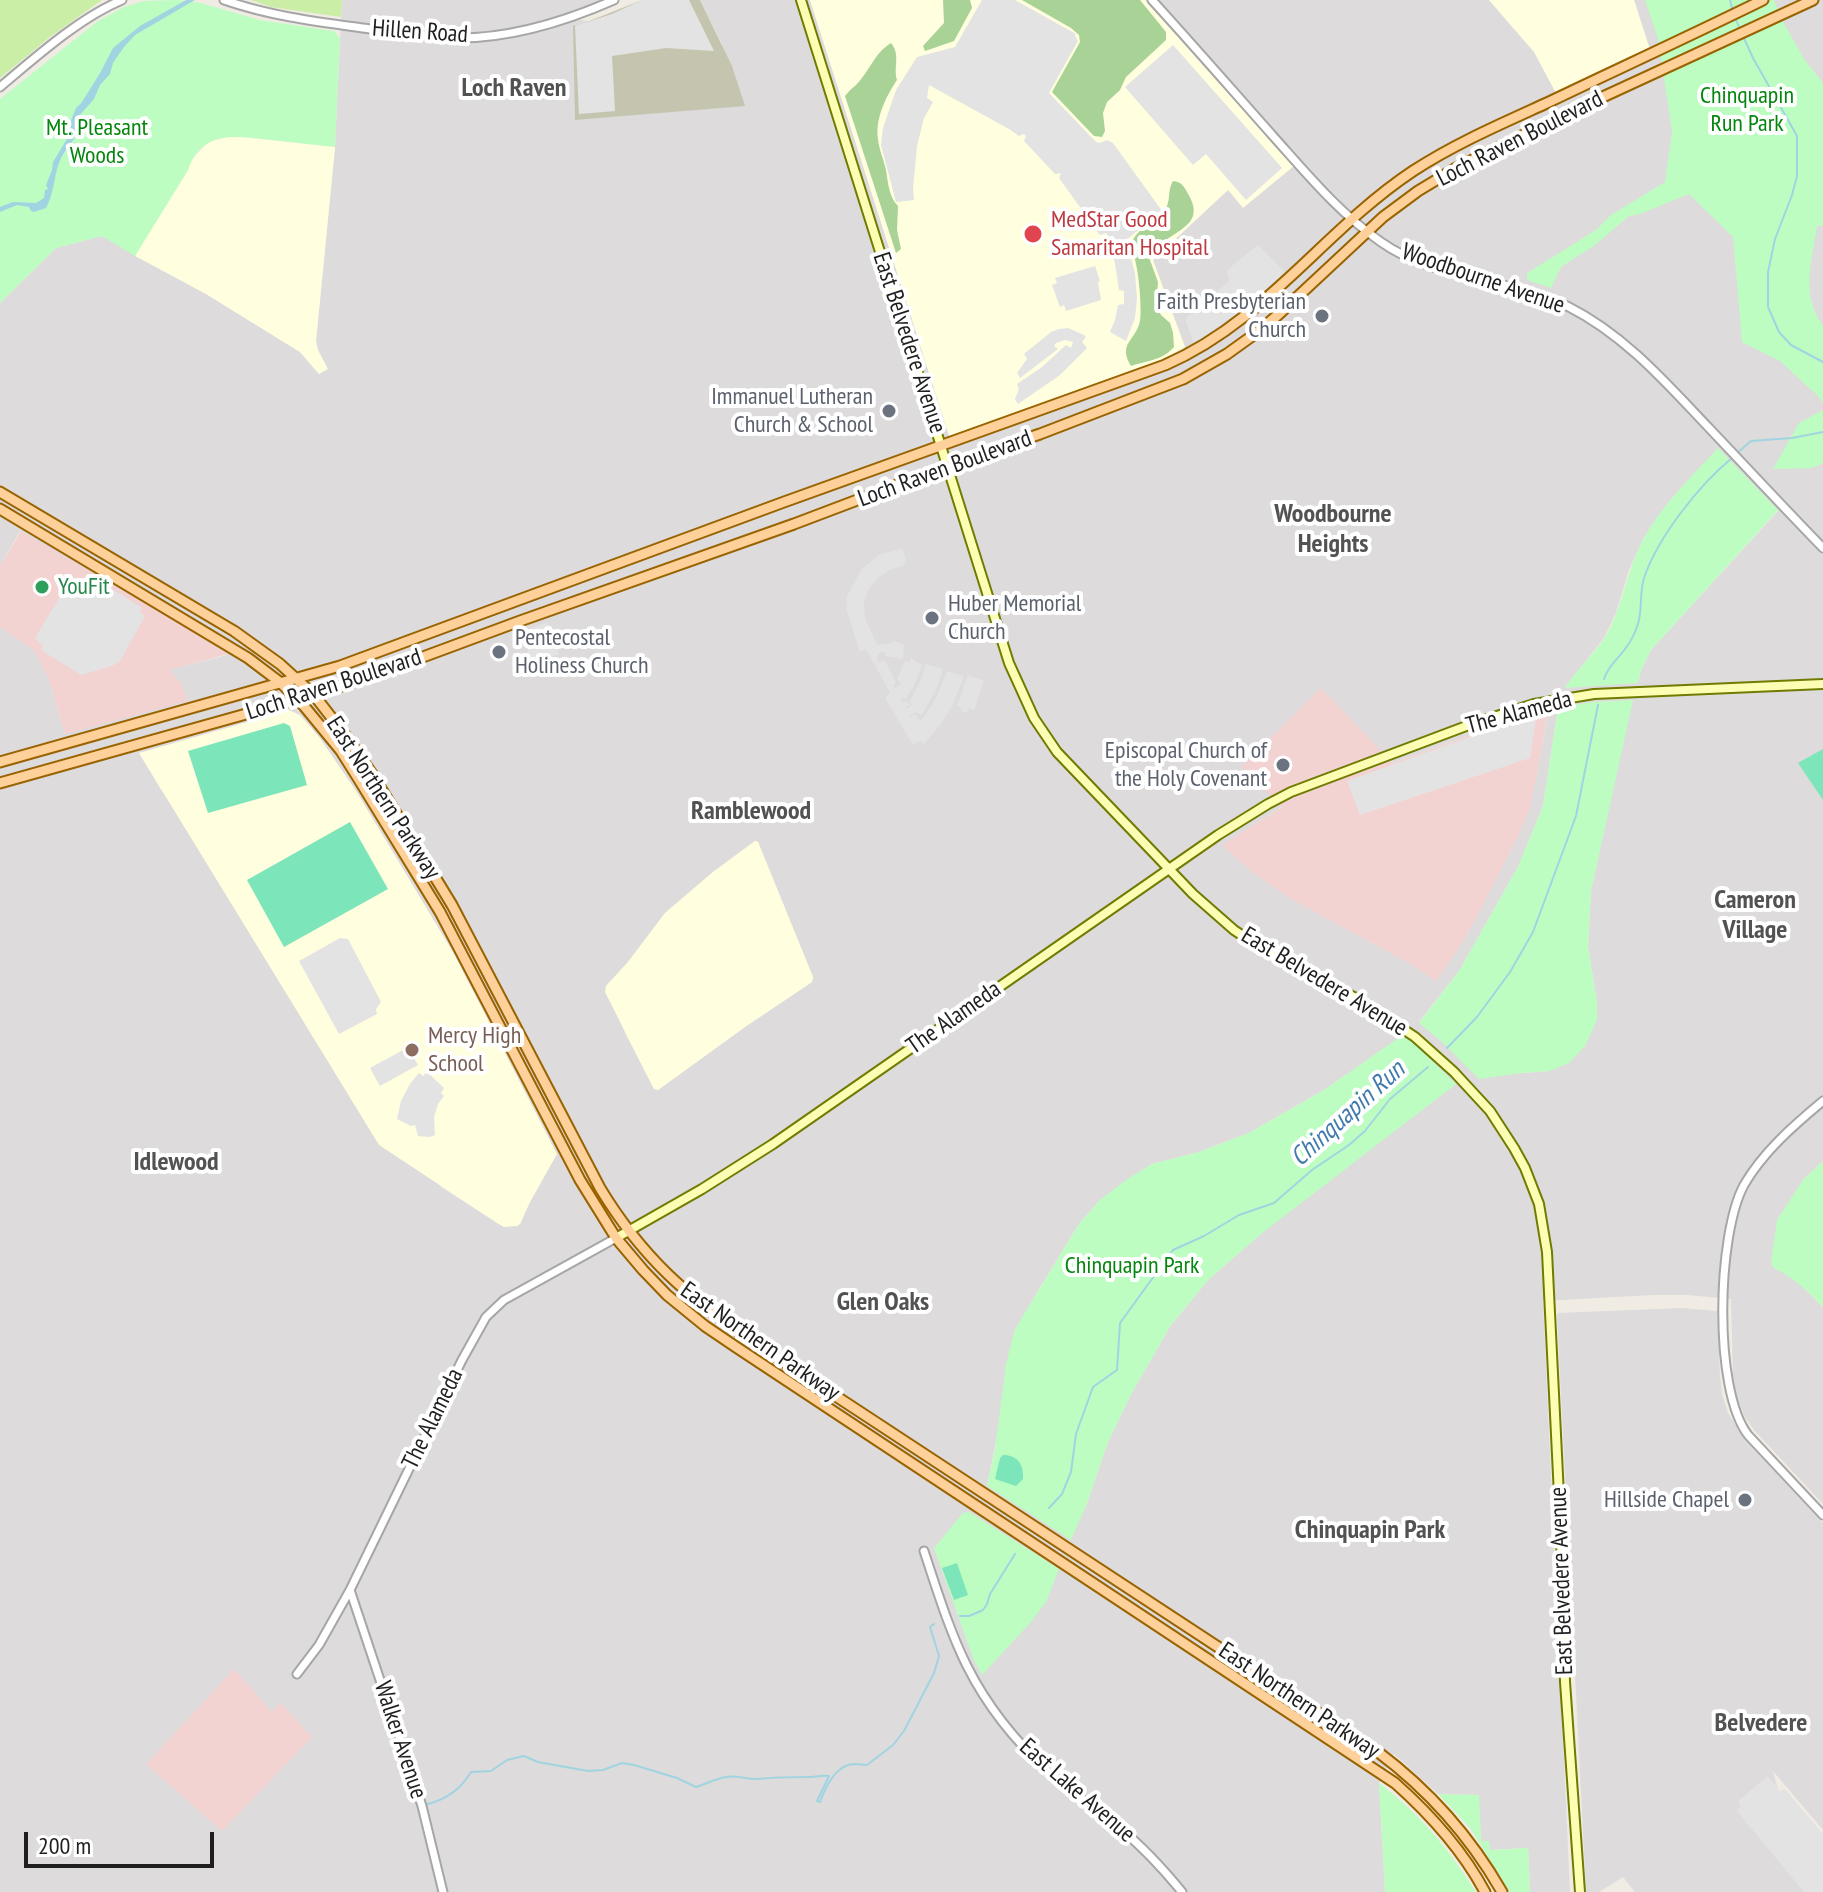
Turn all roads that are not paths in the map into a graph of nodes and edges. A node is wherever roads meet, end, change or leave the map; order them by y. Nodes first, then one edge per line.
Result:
1 (122, 0) edge
2 (224, 0) edge
3 (614, 0) edge
4 (801, 0) edge
5 (1152, 0) edge
6 (1762, 0) edge
7 (1813, 0) edge
8 (0, 87) edge
9 (1522, 114) junction
10 (1529, 132) junction
11 (1431, 160) junction
12 (1442, 176) junction
13 (1351, 219) junction
14 (1366, 231) junction
15 (942, 447) junction
16 (947, 466) junction
17 (0, 492) edge
18 (0, 509) edge
19 (1823, 548) edge
20 (297, 679) junction
21 (281, 683) junction
22 (1823, 684) edge
23 (314, 695) junction
24 (298, 700) junction
25 (0, 762) edge
26 (0, 783) edge
27 (1169, 869) junction
28 (1823, 1101) edge
29 (629, 1231) junction
30 (616, 1238) junction
31 (1823, 1515) edge
32 (924, 1551) dead end
33 (350, 1590) junction
34 (299, 1672) dead end
35 (443, 1892) edge
36 (1182, 1892) edge
37 (1485, 1892) edge
38 (1502, 1892) edge
39 (1580, 1892) edge

1 - 8 street
2 - 3 street, Hillen Road
4 - 15 main road, East Belvedere Avenue
5 - 13 street, Woodbourne Avenue
6 - 9 main road, Loch Raven Boulevard
7 - 10 main road, Loch Raven Boulevard
9 - 10 main road
9 - 11 main road, Loch Raven Boulevard
10 - 12 main road, Loch Raven Boulevard
11 - 12 main road
11 - 13 main road, Loch Raven Boulevard
12 - 14 main road, Loch Raven Boulevard
13 - 14 street, Woodbourne Avenue
13 - 15 main road, Loch Raven Boulevard
14 - 16 main road, Loch Raven Boulevard
14 - 19 street, Woodbourne Avenue
15 - 16 main road, East Belvedere Avenue
15 - 20 main road, Loch Raven Boulevard
16 - 23 main road, Loch Raven Boulevard
16 - 27 main road, East Belvedere Avenue
17 - 20 main road, East Northern Parkway
18 - 21 main road, East Northern Parkway
20 - 21 main road, Loch Raven Boulevard
20 - 23 main road, East Northern Parkway
21 - 24 main road, East Northern Parkway
21 - 25 main road, Loch Raven Boulevard
22 - 27 main road, The Alameda
23 - 24 main road, Loch Raven Boulevard
23 - 29 main road, East Northern Parkway
24 - 26 main road, Loch Raven Boulevard
24 - 30 main road, East Northern Parkway
27 - 29 main road, The Alameda
27 - 39 main road, East Belvedere Avenue
28 - 31 street
29 - 30 main road, The Alameda
29 - 38 main road, East Northern Parkway
30 - 33 street, The Alameda
30 - 37 main road, East Northern Parkway
32 - 36 street, East Lake Avenue
33 - 34 street, The Alameda
33 - 35 street, Walker Avenue

